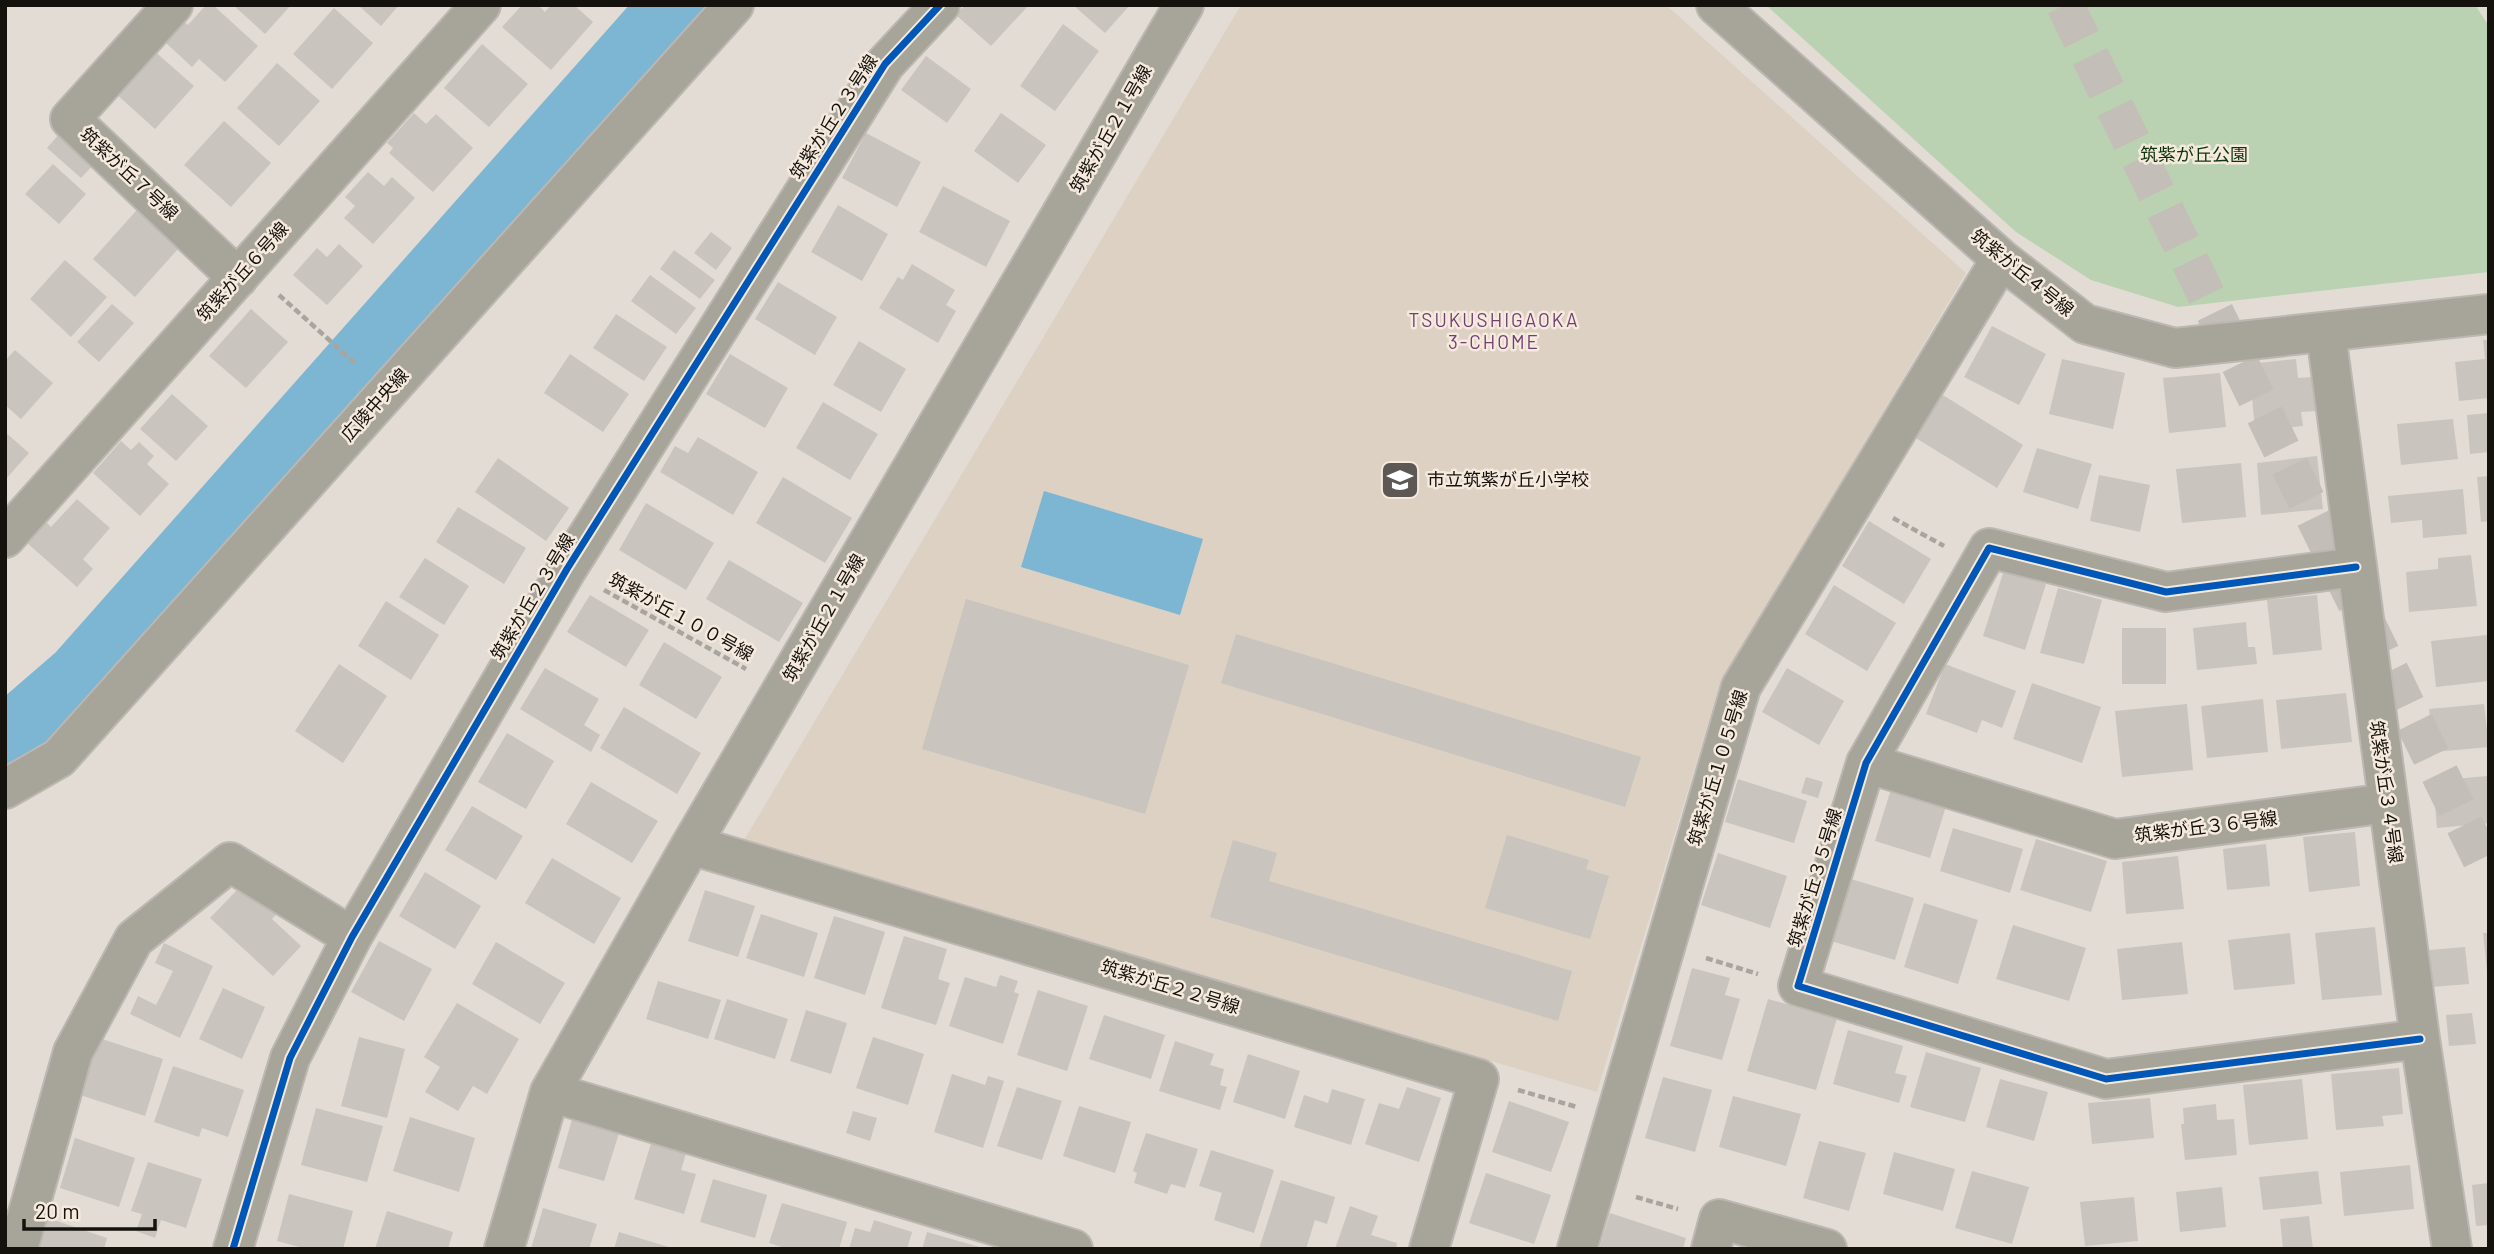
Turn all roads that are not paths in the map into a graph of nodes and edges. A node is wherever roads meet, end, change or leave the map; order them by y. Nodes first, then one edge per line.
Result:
1 (173, 5) edge
2 (481, 5) edge
3 (734, 5) edge
4 (940, 5) edge
5 (1184, 5) edge
6 (1717, 5) edge
7 (2001, 259) junction
8 (238, 278) junction
9 (2489, 314) edge
10 (2326, 334) junction
11 (5, 538) edge
12 (2357, 567) junction
13 (1866, 763) junction
14 (5, 789) edge
15 (2388, 803) junction
16 (691, 845) junction
17 (352, 937) junction
18 (2420, 1039) junction
19 (550, 1092) junction
20 (1715, 1234) edge
21 (18, 1249) edge
22 (233, 1249) edge
23 (504, 1249) edge
24 (1073, 1249) edge
25 (1429, 1249) edge
26 (1577, 1249) edge
27 (1827, 1249) edge
28 (2452, 1249) edge

1 - 8 street, 筑紫が丘７号線
2 - 8 street, 筑紫が丘６号線
3 - 14 street, 広陵中央線
4 - 17 street, 筑紫が丘２３号線
5 - 16 street, 筑紫が丘２１号線
6 - 7 street, 筑紫が丘４号線
7 - 10 street, 筑紫が丘４号線
7 - 26 street, 筑紫が丘１０５号線
8 - 11 street, 筑紫が丘６号線
9 - 10 street, 筑紫が丘４号線
10 - 12 street, 筑紫が丘３４号線
12 - 13 street, 筑紫が丘３５号線
12 - 15 street, 筑紫が丘３４号線
13 - 15 street, 筑紫が丘３６号線
13 - 18 street, 筑紫が丘３５号線
15 - 18 street, 筑紫が丘３４号線
16 - 19 street, 筑紫が丘２１号線
16 - 25 street, 筑紫が丘２２号線
17 - 21 street
17 - 22 street, 筑紫が丘２３号線
18 - 28 street, 筑紫が丘３４号線
19 - 23 street, 筑紫が丘２１号線
19 - 24 street
20 - 27 street

